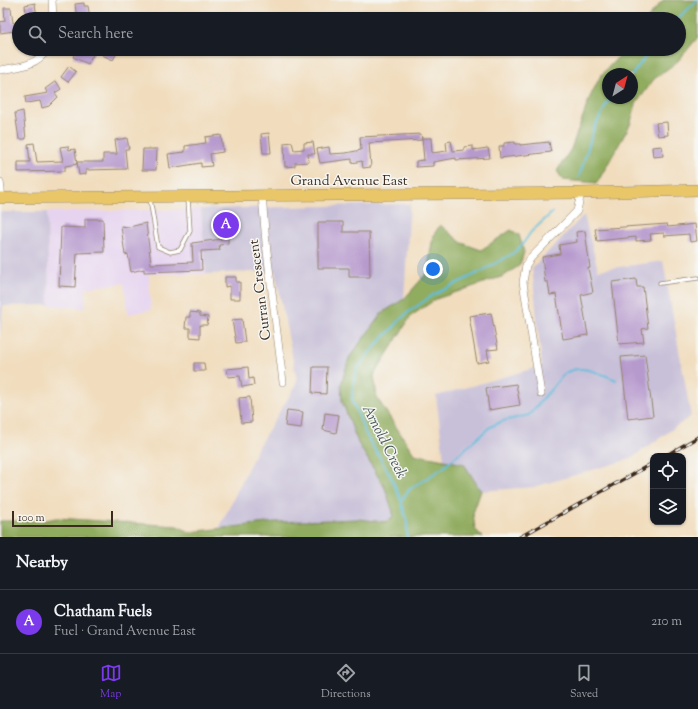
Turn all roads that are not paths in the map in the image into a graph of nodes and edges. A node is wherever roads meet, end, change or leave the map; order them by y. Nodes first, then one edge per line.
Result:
1 (52, 0) edge
2 (53, 12) edge
3 (43, 56) edge
4 (0, 70) edge
5 (0, 182) edge
6 (698, 190) edge
7 (581, 194) junction
8 (262, 195) junction
9 (149, 196) junction
10 (188, 196) junction
11 (1, 198) edge
12 (698, 278) edge
13 (660, 283) dead end
14 (283, 382) dead end
15 (541, 394) dead end

1 - 2 street
3 - 4 street
5 - 11 street
6 - 7 main road, Grand Avenue East
7 - 8 main road, Grand Avenue East
7 - 15 street
8 - 10 main road, Grand Avenue East
8 - 14 street, Curran Crescent
9 - 10 main road, Grand Avenue East
9 - 10 lane
9 - 11 main road, Grand Avenue East
12 - 13 lane

